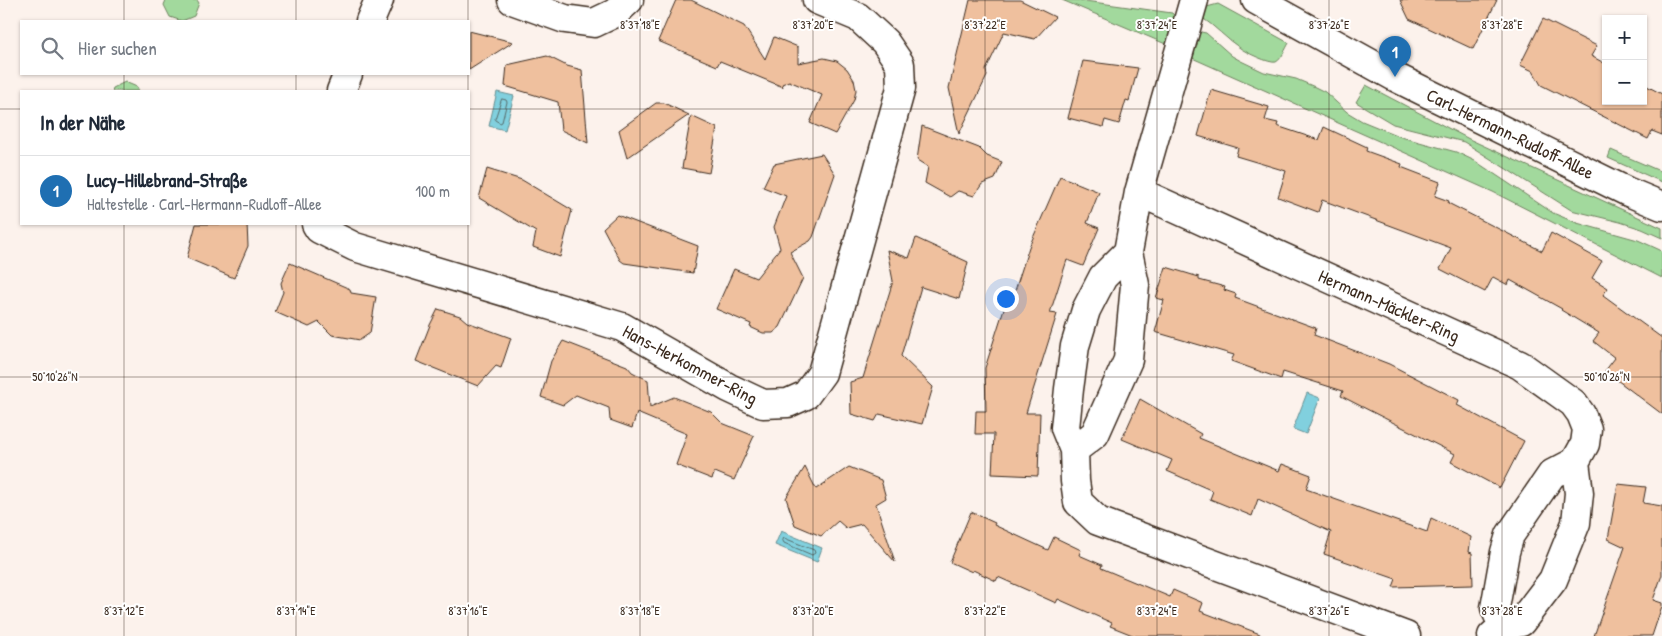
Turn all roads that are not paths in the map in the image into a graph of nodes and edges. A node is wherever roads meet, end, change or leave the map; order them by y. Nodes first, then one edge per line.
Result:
1 (379, 0) edge
2 (512, 0) edge
3 (629, 0) edge
4 (817, 0) edge
5 (1194, 0) edge
6 (1256, 0) edge
7 (370, 20) edge
8 (348, 75) edge
9 (341, 90) edge
10 (1139, 192) junction
11 (1662, 206) edge
12 (316, 225) edge
13 (1128, 252) junction
14 (1074, 450) junction
15 (1575, 462) junction
16 (1498, 631) edge
17 (1406, 636) edge

1 - 7 street
2 - 3 street
4 - 12 street, Hans-Herkommer-Ring
5 - 10 street
6 - 11 street, Carl-Hermann-Rudloff-Allee
8 - 9 street
10 - 13 street
10 - 15 street, Hermann-Mäckler-Ring
13 - 14 street
13 - 14 street
14 - 17 street
15 - 16 street
15 - 16 street

